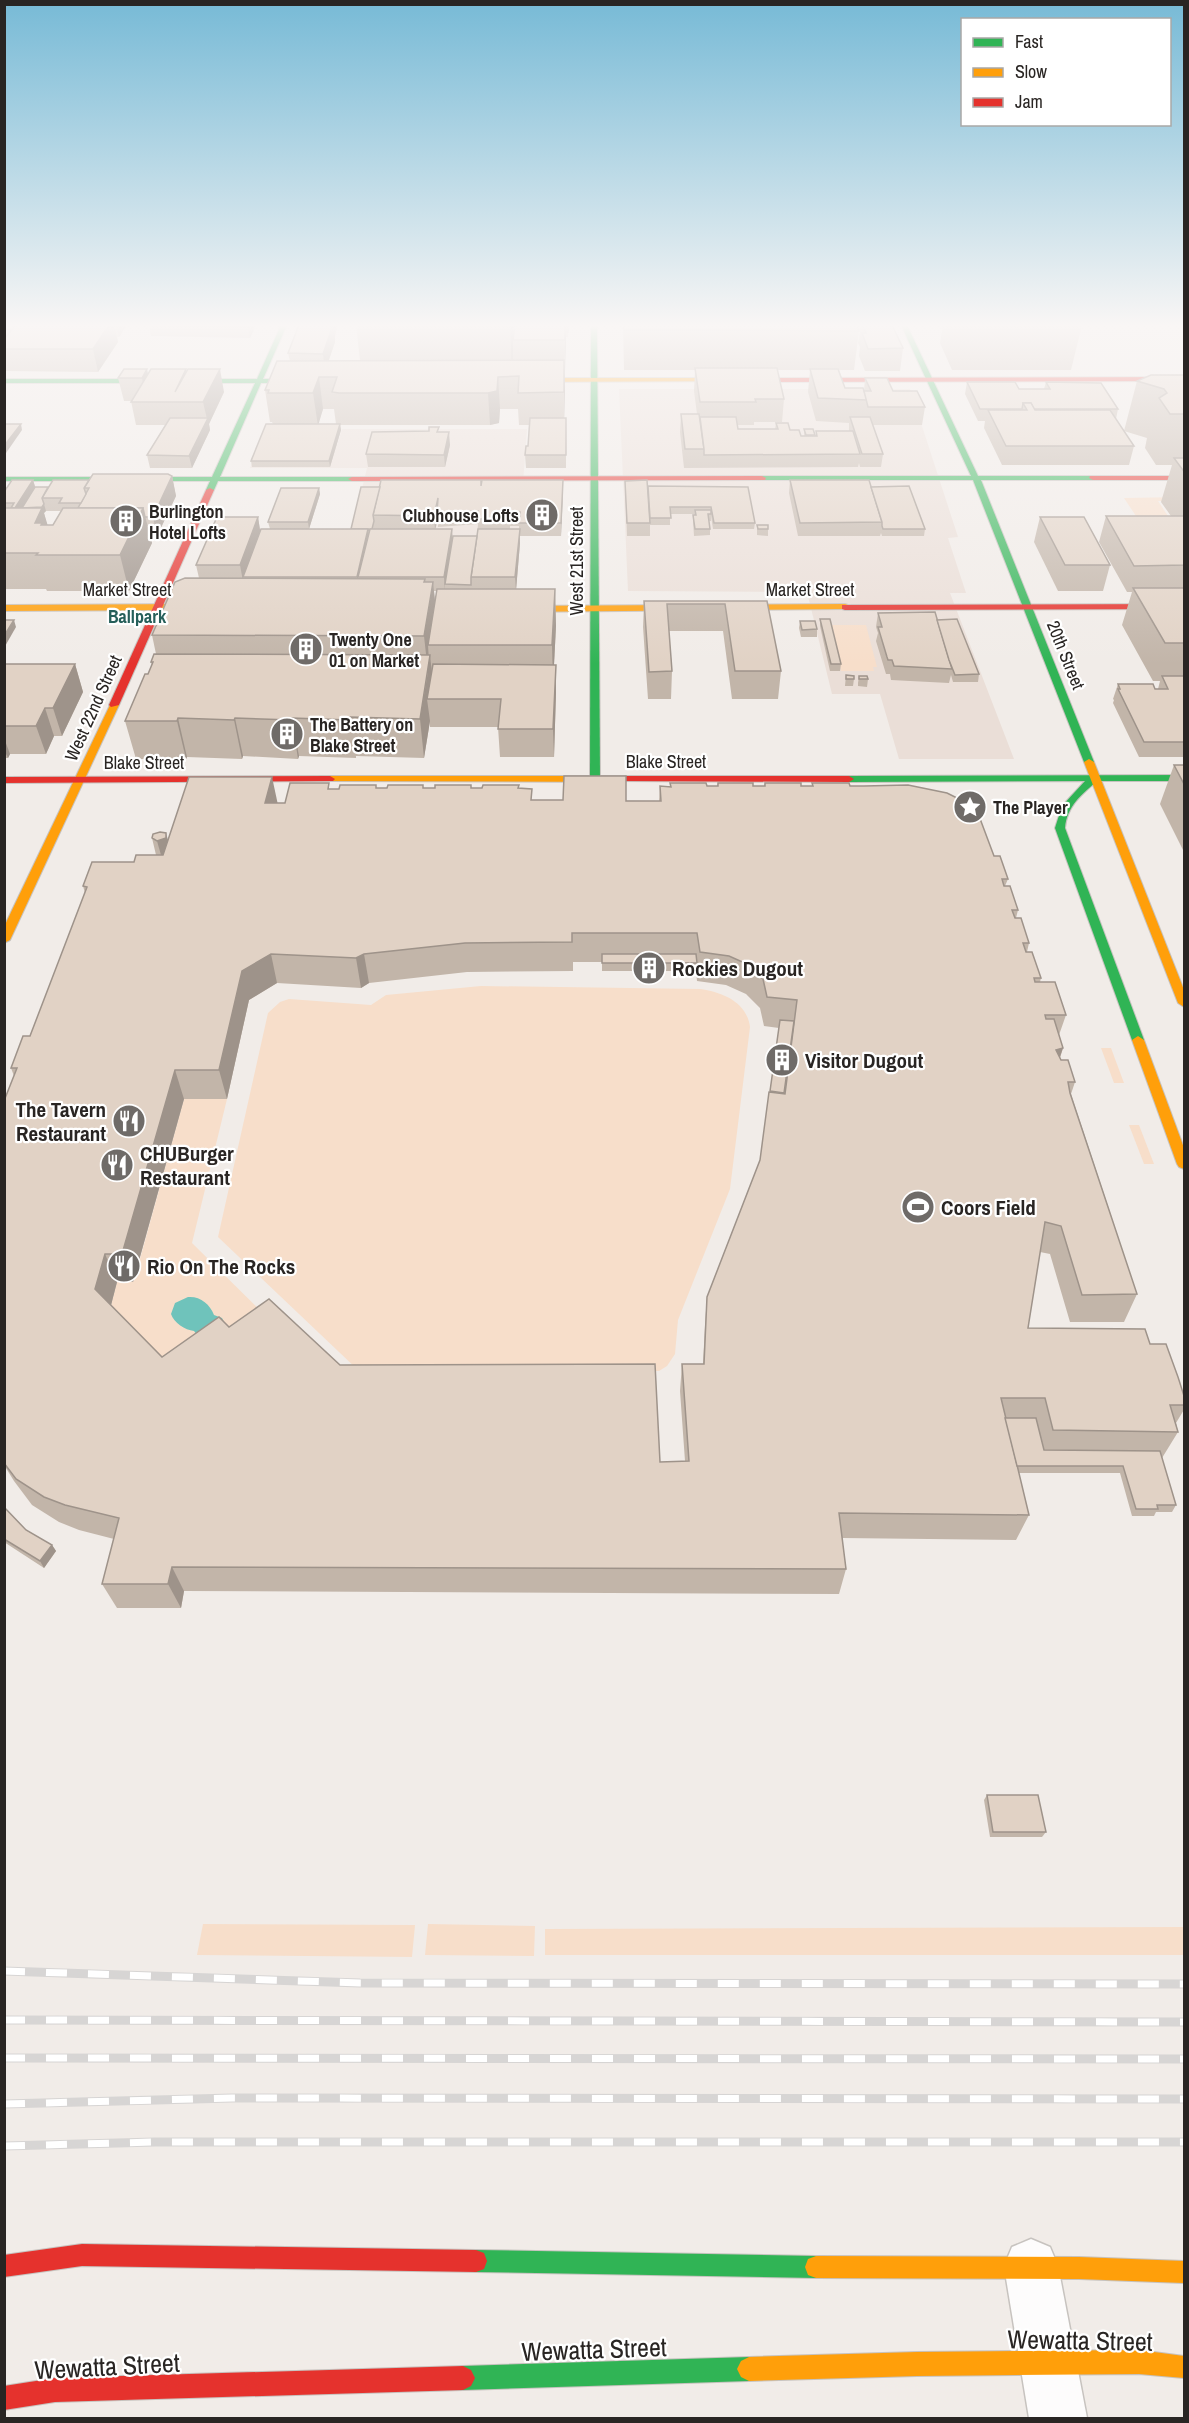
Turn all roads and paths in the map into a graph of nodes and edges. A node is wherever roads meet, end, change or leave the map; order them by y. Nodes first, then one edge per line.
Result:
1 (234, 438) edge
2 (594, 438) edge
3 (957, 438) edge
4 (217, 478) junction
5 (594, 478) junction
6 (976, 478) junction
7 (1185, 478) edge
8 (4, 479) edge
9 (159, 607) junction
10 (202, 607) edge
11 (594, 607) junction
12 (1027, 607) junction
13 (1185, 607) edge
14 (4, 608) edge
15 (498, 609) edge
16 (1095, 778) junction
17 (1185, 778) edge
18 (595, 779) junction
19 (4, 780) edge
20 (80, 780) junction
21 (4, 940) edge
22 (1185, 1003) edge
23 (1185, 1164) edge
24 (4, 2266) edge
25 (1031, 2266) junction
26 (1185, 2272) edge
27 (1048, 2363) junction
28 (1185, 2367) edge
29 (4, 2398) edge
30 (1058, 2418) edge

1 - 4 main road, West 22nd Street
2 - 5 main road, West 21st Street
3 - 6 main road, 20th Street
4 - 5 main road
4 - 8 main road
4 - 9 main road, West 22nd Street
5 - 6 main road
5 - 11 main road, West 21st Street
6 - 7 main road
6 - 12 main road, 20th Street
9 - 10 main road, Market Street
9 - 14 main road, Market Street
9 - 20 main road, West 22nd Street
11 - 12 main road, Market Street
11 - 15 main road, Market Street
11 - 18 main road, West 21st Street
12 - 13 main road, Market Street
12 - 16 main road, 20th Street
16 - 17 main road, Blake Street
16 - 18 main road, Blake Street
16 - 22 main road, 20th Street
16 - 23 main road
18 - 20 main road, Blake Street
19 - 20 main road, Blake Street
20 - 21 main road, West 22nd Street
24 - 25 main road
25 - 26 main road
25 - 27 street
27 - 28 main road, Wewatta Street
27 - 29 main road, Wewatta Street
27 - 30 street

